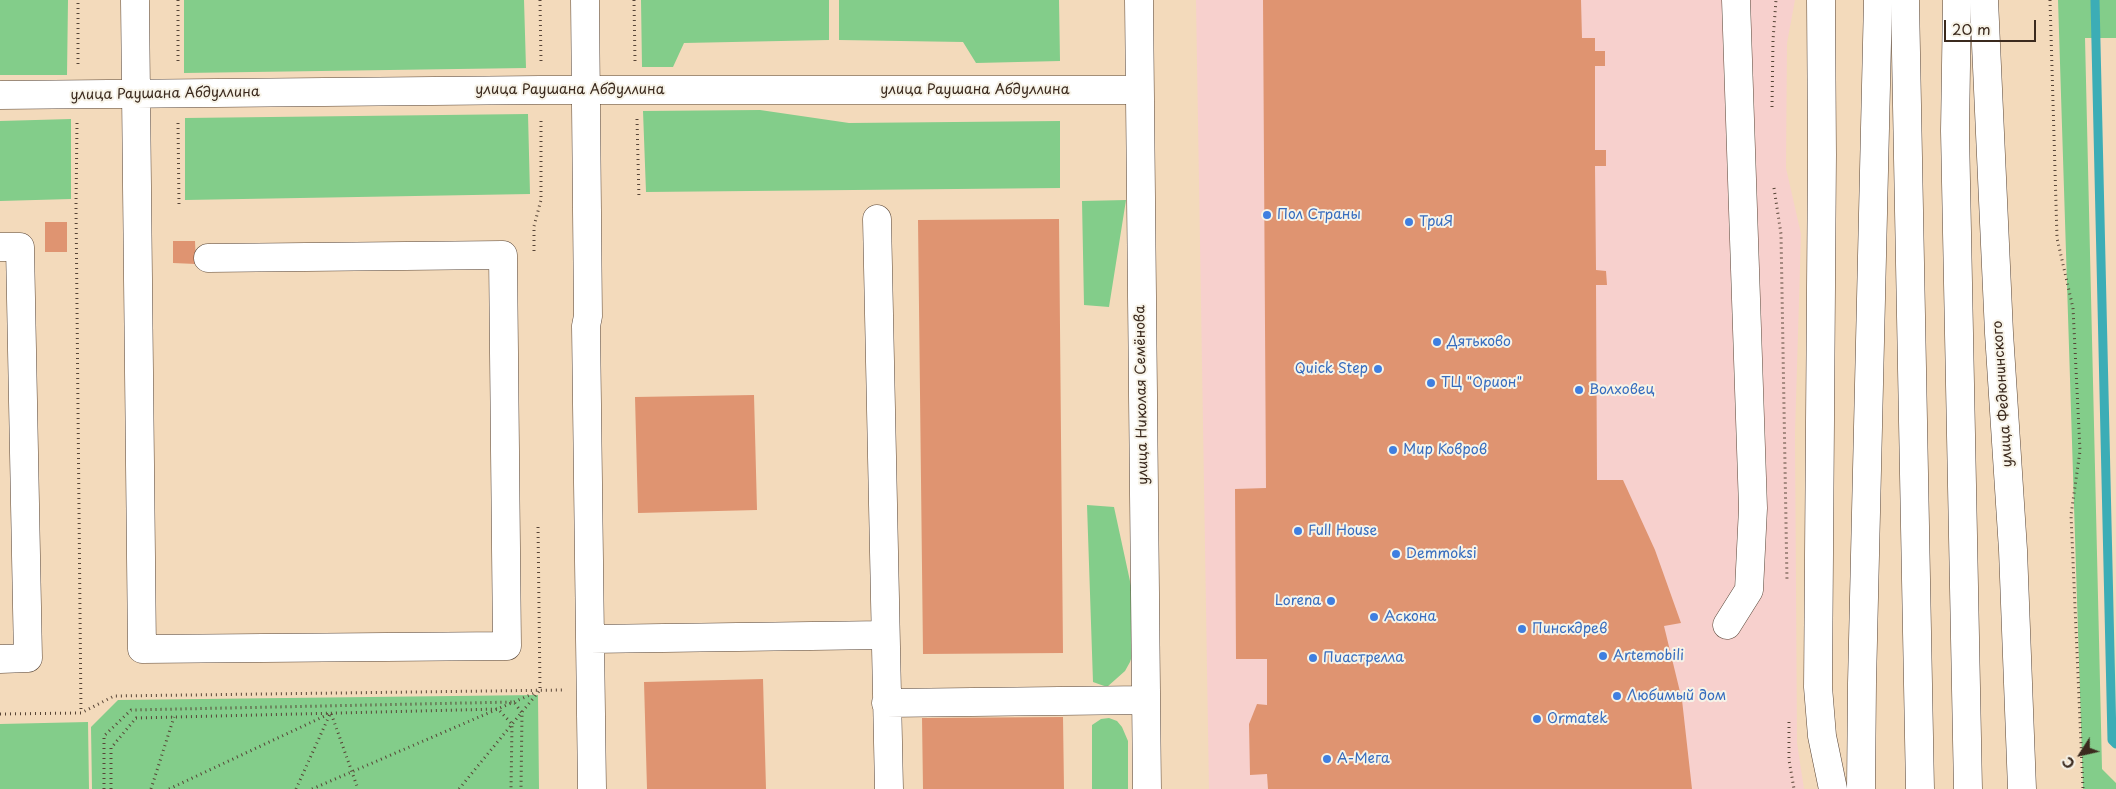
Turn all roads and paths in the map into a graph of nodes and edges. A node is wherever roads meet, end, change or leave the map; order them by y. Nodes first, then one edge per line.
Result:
1 (78, 0) edge
2 (540, 0) edge
3 (585, 0) edge
4 (1139, 0) edge
5 (1736, 0) edge
6 (1776, 0) edge
7 (1821, 0) edge
8 (1878, 0) edge
9 (1905, 0) edge
10 (1957, 0) edge
11 (1984, 0) edge
12 (2050, 0) edge
13 (135, 1) dead end
14 (541, 90) junction
15 (586, 90) junction
16 (1139, 90) junction
17 (136, 94) junction
18 (0, 95) edge
19 (77, 95) junction
20 (1772, 108) dead end
21 (1774, 186) dead end
22 (877, 219) dead end
23 (0, 247) edge
24 (534, 256) dead end
25 (208, 258) dead end
26 (538, 522) dead end
27 (1787, 582) dead end
28 (1727, 625) dead end
29 (885, 635) junction
30 (590, 639) junction
31 (0, 659) edge
32 (540, 690) junction
33 (591, 690) junction
34 (1146, 700) junction
35 (514, 702) junction
36 (886, 704) junction
37 (498, 709) junction
38 (81, 713) junction
39 (330, 713) junction
40 (522, 713) junction
41 (0, 714) edge
42 (174, 717) junction
43 (1789, 720) dead end
44 (512, 724) junction
45 (352, 772) junction
46 (104, 789) edge
47 (111, 789) edge
48 (150, 789) edge
49 (169, 789) edge
50 (296, 789) edge
51 (312, 789) edge
52 (358, 789) edge
53 (459, 789) edge
54 (511, 789) edge
55 (521, 789) edge
56 (592, 789) edge
57 (888, 789) edge
58 (1147, 789) edge
59 (1794, 789) edge
60 (1833, 789) edge
61 (1861, 789) edge
62 (1920, 789) edge
63 (1968, 789) edge
64 (2022, 789) edge
65 (2084, 789) edge

1 - 19 path
2 - 14 path
3 - 15 main road
4 - 16 main road, улица Николая Семёнова
5 - 28 main road
6 - 20 path
7 - 60 main road
8 - 61 main road
9 - 62 main road
10 - 63 main road
11 - 64 main road, улица Федюнинского
12 - 65 path
13 - 17 main road
14 - 15 main road, улица Раушана Абдуллина
14 - 17 main road, улица Раушана Абдуллина
14 - 24 path
15 - 16 main road, улица Раушана Абдуллина
15 - 30 main road
16 - 34 main road, улица Николая Семёнова
17 - 19 main road, улица Раушана Абдуллина
17 - 25 main road
18 - 19 main road, улица Раушана Абдуллина
19 - 38 path
21 - 27 path
22 - 29 main road
23 - 31 main road
26 - 32 path
29 - 30 main road
29 - 36 main road
30 - 33 main road
32 - 33 path
32 - 35 path
32 - 38 path
32 - 40 path
33 - 56 main road
34 - 36 main road
34 - 58 main road, улица Николая Семёнова
35 - 37 path
35 - 40 path
35 - 46 path
36 - 57 main road
37 - 39 path
37 - 44 path
37 - 45 path
38 - 41 path
39 - 42 path
39 - 45 path
39 - 49 path
39 - 50 path
40 - 44 path
40 - 55 path
42 - 47 path
42 - 48 path
43 - 59 path
44 - 53 path
44 - 54 path
45 - 51 path
45 - 52 path

